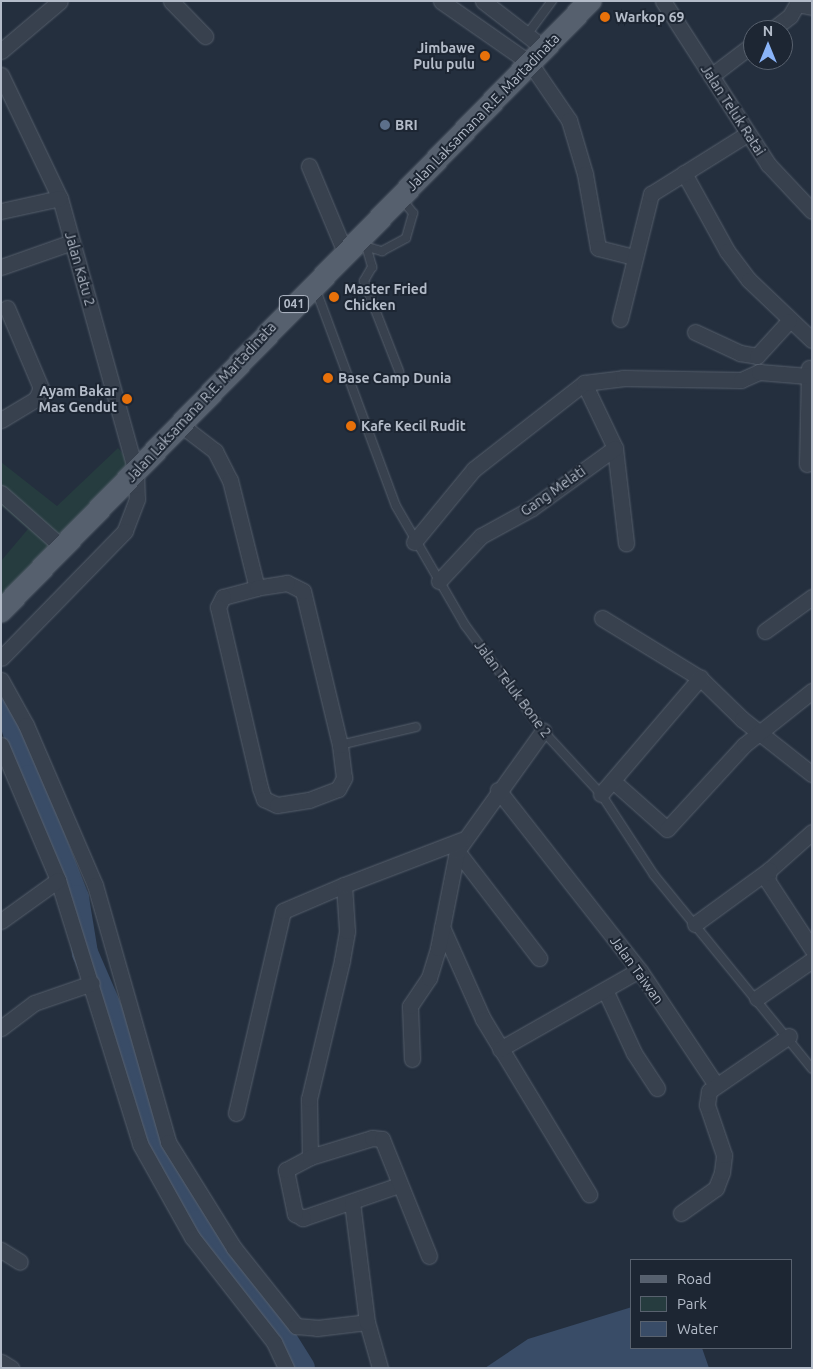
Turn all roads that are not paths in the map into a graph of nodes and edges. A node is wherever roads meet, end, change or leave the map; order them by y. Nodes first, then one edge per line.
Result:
1 (171, 1) edge
2 (441, 1) edge
3 (484, 1) edge
4 (552, 1) edge
5 (663, 1) edge
6 (57, 2) edge
7 (584, 3) edge
8 (812, 7) edge
9 (785, 20) edge
10 (205, 36) dead end
11 (526, 36) junction
12 (1, 51) edge
13 (743, 52) edge
14 (538, 56) junction
15 (1, 75) edge
16 (711, 76) junction
17 (747, 134) junction
18 (309, 166) dead end
19 (684, 174) junction
20 (400, 196) junction
21 (60, 198) junction
22 (1, 211) edge
23 (812, 211) edge
24 (72, 242) junction
25 (356, 247) junction
26 (634, 258) junction
27 (1, 267) edge
28 (314, 283) junction
29 (7, 308) dead end
30 (620, 318) dead end
31 (789, 321) junction
32 (695, 332) dead end
33 (812, 340) edge
34 (757, 356) junction
35 (810, 370) edge
36 (399, 372) dead end
37 (584, 383) junction
38 (1, 420) edge
39 (182, 425) junction
40 (615, 448) junction
41 (807, 464) dead end
42 (136, 472) junction
43 (1, 493) edge
44 (414, 542) junction
45 (626, 543) dead end
46 (61, 546) junction
47 (439, 581) junction
48 (257, 588) junction
49 (812, 597) edge
50 (1, 611) edge
51 (602, 618) dead end
52 (765, 631) dead end
53 (1, 658) edge
54 (700, 678) junction
55 (1, 680) edge
56 (812, 691) edge
57 (416, 727) dead end
58 (543, 731) junction
59 (760, 732) junction
60 (340, 745) junction
61 (1, 746) edge
62 (812, 774) edge
63 (613, 781) junction
64 (498, 790) junction
65 (601, 794) junction
66 (812, 832) edge
67 (460, 845) junction
68 (769, 870) junction
69 (58, 880) junction
70 (344, 885) junction
71 (1, 921) edge
72 (695, 924) junction
73 (442, 927) junction
74 (812, 949) edge
75 (539, 958) dead end
76 (812, 960) edge
77 (639, 970) junction
78 (92, 983) junction
79 (606, 992) junction
80 (758, 998) junction
81 (1, 1028) edge
82 (789, 1036) junction
83 (500, 1049) junction
84 (412, 1058) dead end
85 (812, 1069) edge
86 (716, 1085) junction
87 (657, 1088) dead end
88 (236, 1113) dead end
89 (310, 1157) junction
90 (399, 1185) junction
91 (589, 1194) dead end
92 (352, 1202) junction
93 (681, 1213) dead end
94 (1, 1250) edge
95 (429, 1256) dead end
96 (20, 1262) dead end
97 (367, 1322) junction
98 (1, 1362) edge
99 (11, 1368) edge
100 (286, 1368) edge
101 (380, 1368) edge

1 - 10 street
2 - 14 street
3 - 11 street
4 - 11 lane
5 - 16 street, Jalan Teluk Ratai
6 - 12 street
7 - 14 main road, Jalan Laksamana R.E. Martadinata / 041
8 - 9 street
11 - 14 street
13 - 16 street
14 - 20 main road, Jalan Laksamana R.E. Martadinata / 041
14 - 26 street
15 - 21 street, Jalan Katu 2
16 - 17 street, Jalan Teluk Ratai
17 - 19 street
17 - 23 street, Jalan Teluk Ratai
18 - 25 street
19 - 26 street
19 - 31 street
20 - 25 main road, Jalan Laksamana R.E. Martadinata / 041
20 - 25 lane
21 - 22 street
21 - 24 street, Jalan Katu 2
24 - 27 street
24 - 42 street, Jalan Katu 2
25 - 28 main road, Jalan Laksamana R.E. Martadinata / 041
25 - 36 lane
26 - 30 street
28 - 39 main road, Jalan Laksamana R.E. Martadinata / 041
28 - 44 lane, Jalan Teluk Bone 2
29 - 38 street
31 - 33 street
31 - 34 street
32 - 34 street
34 - 35 street
35 - 37 street
35 - 41 street
37 - 40 street
37 - 44 street
39 - 42 main road, Jalan Laksamana R.E. Martadinata / 041
39 - 48 street
40 - 45 street
40 - 47 street, Gang Melati
42 - 46 main road, Jalan Laksamana R.E. Martadinata / 041
42 - 53 street, Jalan Katu 2
43 - 46 street
44 - 47 lane, Jalan Teluk Bone 2
46 - 50 main road, Jalan Laksamana R.E. Martadinata / 041
47 - 58 lane, Jalan Teluk Bone 2
48 - 60 street
48 - 60 street
49 - 52 street
51 - 54 street
54 - 59 street
54 - 63 street
55 - 97 street
56 - 59 street
57 - 60 lane
58 - 64 street
58 - 65 lane, Jalan Teluk Bone 2
59 - 62 street
59 - 63 street
61 - 69 street
63 - 65 street
64 - 67 street
64 - 77 street, Jalan Taiwan
65 - 72 lane, Jalan Teluk Bone 2
66 - 68 street
67 - 70 street
67 - 73 street
67 - 75 street
68 - 72 street
68 - 74 street
69 - 71 street
69 - 78 street
70 - 88 street
70 - 89 street
72 - 80 lane, Jalan Teluk Bone 2
73 - 83 street
73 - 84 street
76 - 80 street
77 - 79 street
77 - 86 street, Jalan Taiwan
78 - 81 street
78 - 100 street
79 - 83 street
79 - 87 street
80 - 82 lane, Jalan Teluk Bone 2
82 - 85 lane, Jalan Teluk Bone 2
82 - 86 street
83 - 91 street
86 - 93 street
89 - 90 street
89 - 92 street
90 - 92 street
90 - 95 street
92 - 97 street
94 - 96 street
97 - 101 street
98 - 99 street

